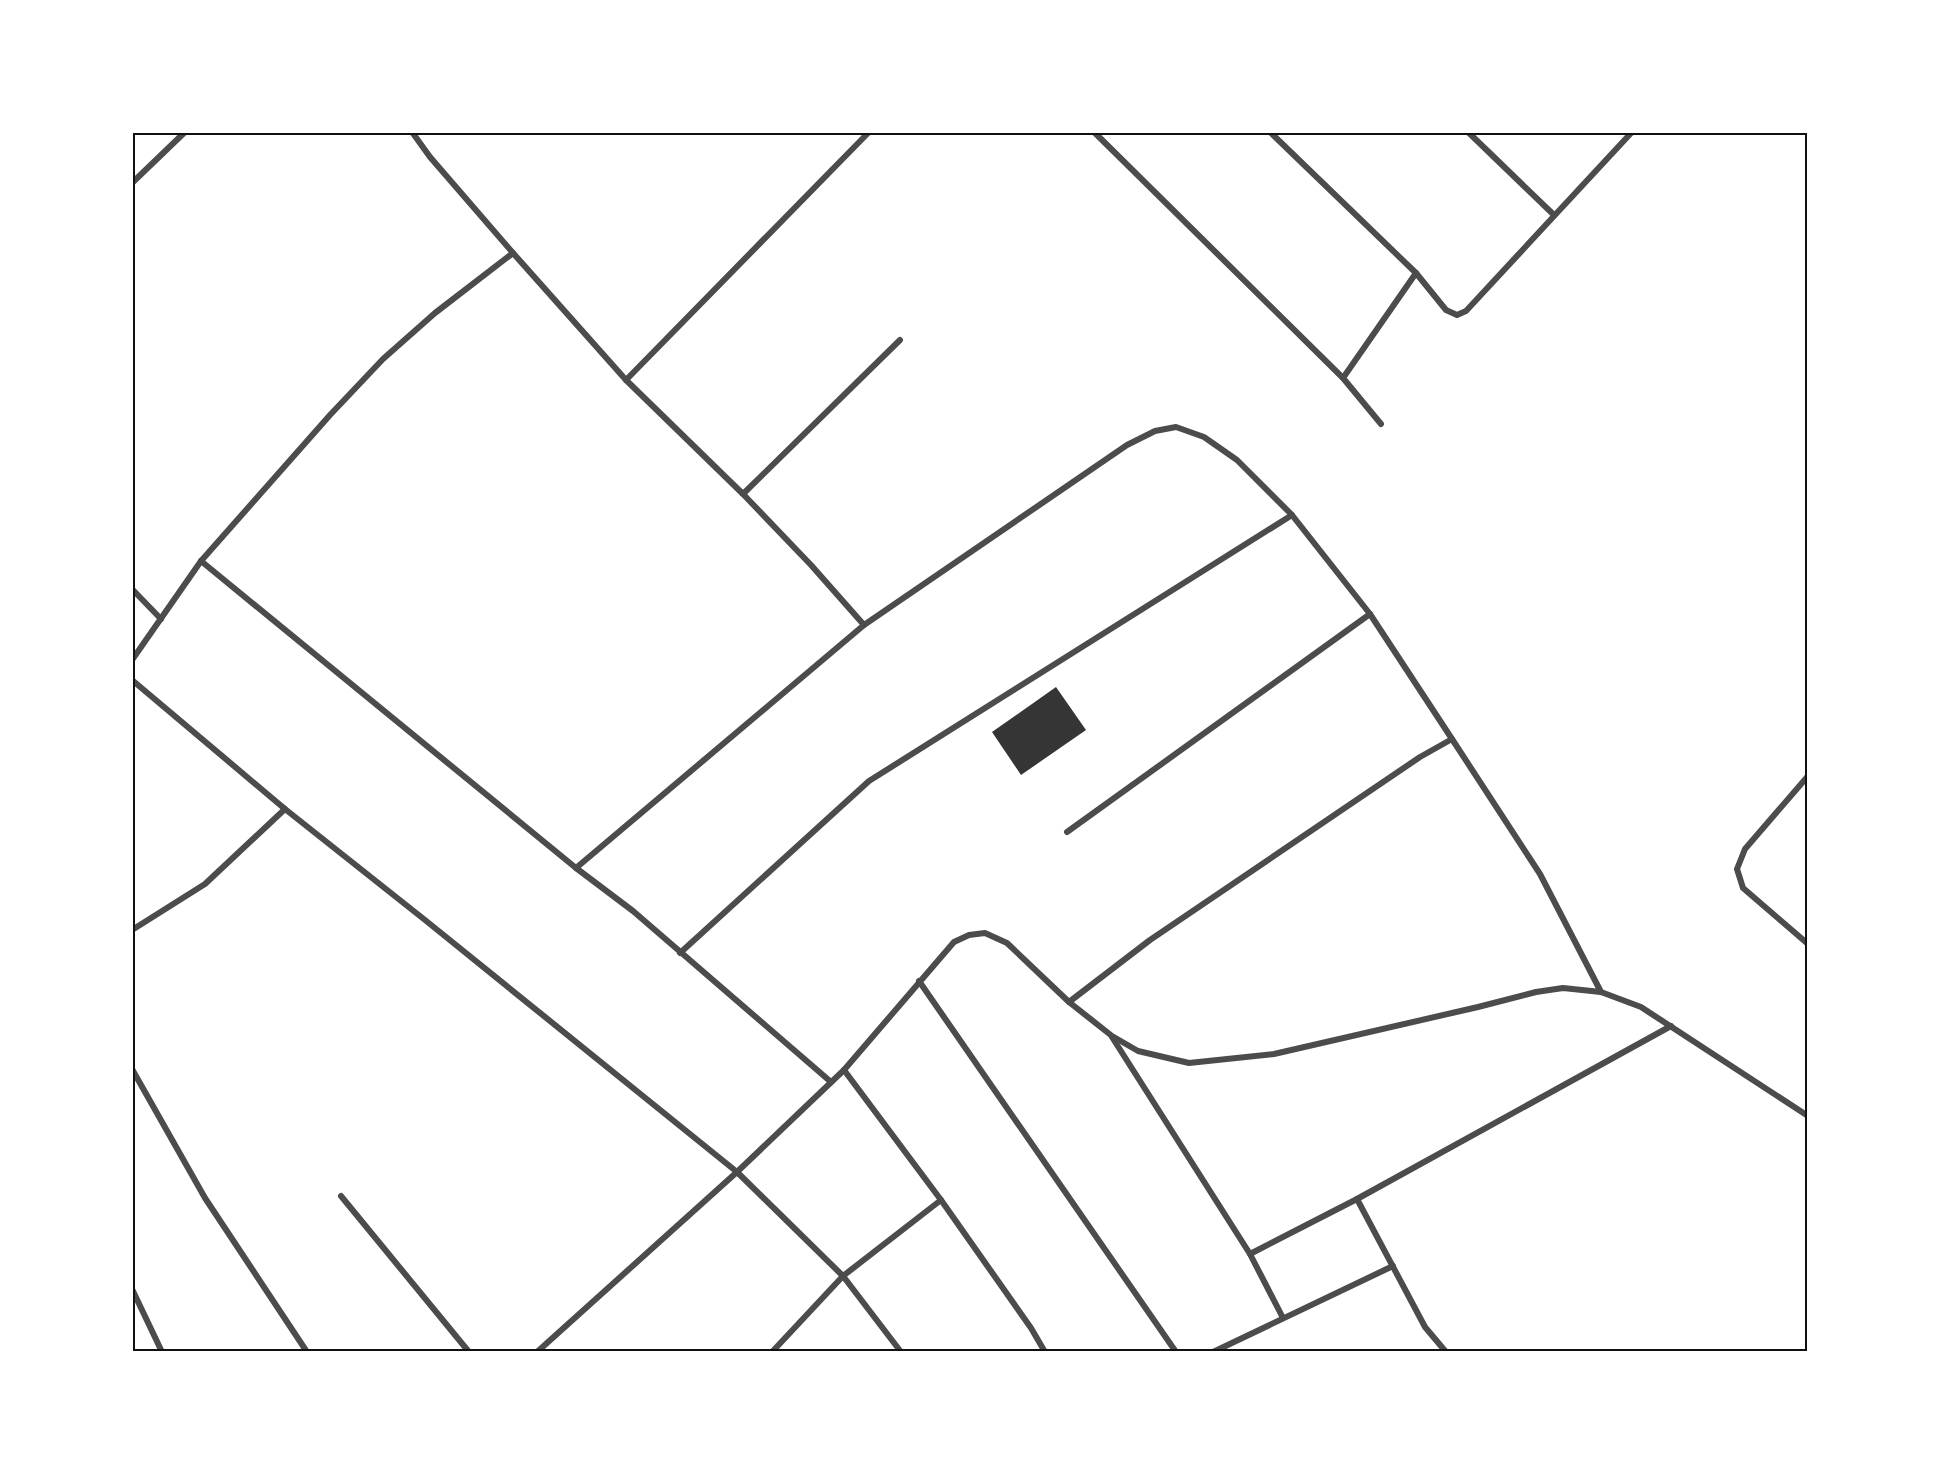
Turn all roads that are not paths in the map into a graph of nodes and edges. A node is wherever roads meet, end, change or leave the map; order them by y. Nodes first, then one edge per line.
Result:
1 (185, 132) edge
2 (412, 132) edge
3 (869, 132) edge
4 (1094, 132) edge
5 (1270, 132) edge
6 (1468, 132) edge
7 (1632, 132) edge
8 (132, 183) edge
9 (1554, 215) junction
10 (513, 253) junction
11 (1416, 273) junction
12 (900, 340) dead end
13 (1343, 378) junction
14 (626, 380) junction
15 (1381, 424) dead end
16 (743, 494) junction
17 (1292, 515) junction
18 (201, 561) junction
19 (132, 589) edge
20 (1370, 614) junction
21 (161, 619) junction
22 (864, 625) junction
23 (132, 660) edge
24 (132, 681) edge
25 (1452, 739) junction
26 (1808, 777) edge
27 (285, 809) junction
28 (1067, 832) dead end
29 (576, 868) junction
30 (132, 930) edge
31 (1808, 944) edge
32 (680, 953) junction
33 (919, 981) junction
34 (1601, 992) junction
35 (1069, 1002) junction
36 (1671, 1026) junction
37 (1112, 1036) junction
38 (132, 1069) edge
39 (844, 1070) junction
40 (831, 1082) junction
41 (1808, 1116) edge
42 (737, 1173) junction
43 (341, 1196) dead end
44 (1358, 1199) junction
45 (941, 1200) junction
46 (1250, 1254) junction
47 (1393, 1266) junction
48 (843, 1276) junction
49 (132, 1289) edge
50 (1284, 1318) junction
51 (162, 1352) edge
52 (307, 1352) edge
53 (469, 1352) edge
54 (537, 1352) edge
55 (772, 1352) edge
56 (901, 1352) edge
57 (1045, 1352) edge
58 (1176, 1352) edge
59 (1213, 1352) edge
60 (1446, 1352) edge

1 - 8 street
2 - 10 street
3 - 14 street
4 - 13 street
5 - 11 street
6 - 9 street
7 - 9 street
9 - 11 street
10 - 14 street
10 - 18 street
11 - 13 street
12 - 16 street
13 - 15 street
14 - 16 street
16 - 22 street
17 - 20 street
17 - 22 street
17 - 32 street
18 - 21 street
18 - 29 street
19 - 21 street
20 - 25 street
20 - 28 street
21 - 23 street
22 - 29 street
24 - 27 street
25 - 34 street
25 - 35 street
26 - 31 street
27 - 30 street
27 - 42 street
29 - 32 street
32 - 40 street
33 - 35 street
33 - 39 street
33 - 58 street
34 - 36 street
34 - 37 street
35 - 37 street
36 - 41 street
36 - 44 street
37 - 46 street
38 - 52 street
39 - 40 street
39 - 45 street
40 - 42 street
42 - 48 street
42 - 54 street
43 - 53 street
44 - 46 street
44 - 47 street
45 - 48 street
45 - 57 street
46 - 50 street
47 - 50 street
47 - 60 street
48 - 55 street
48 - 56 street
49 - 51 street
50 - 59 street

